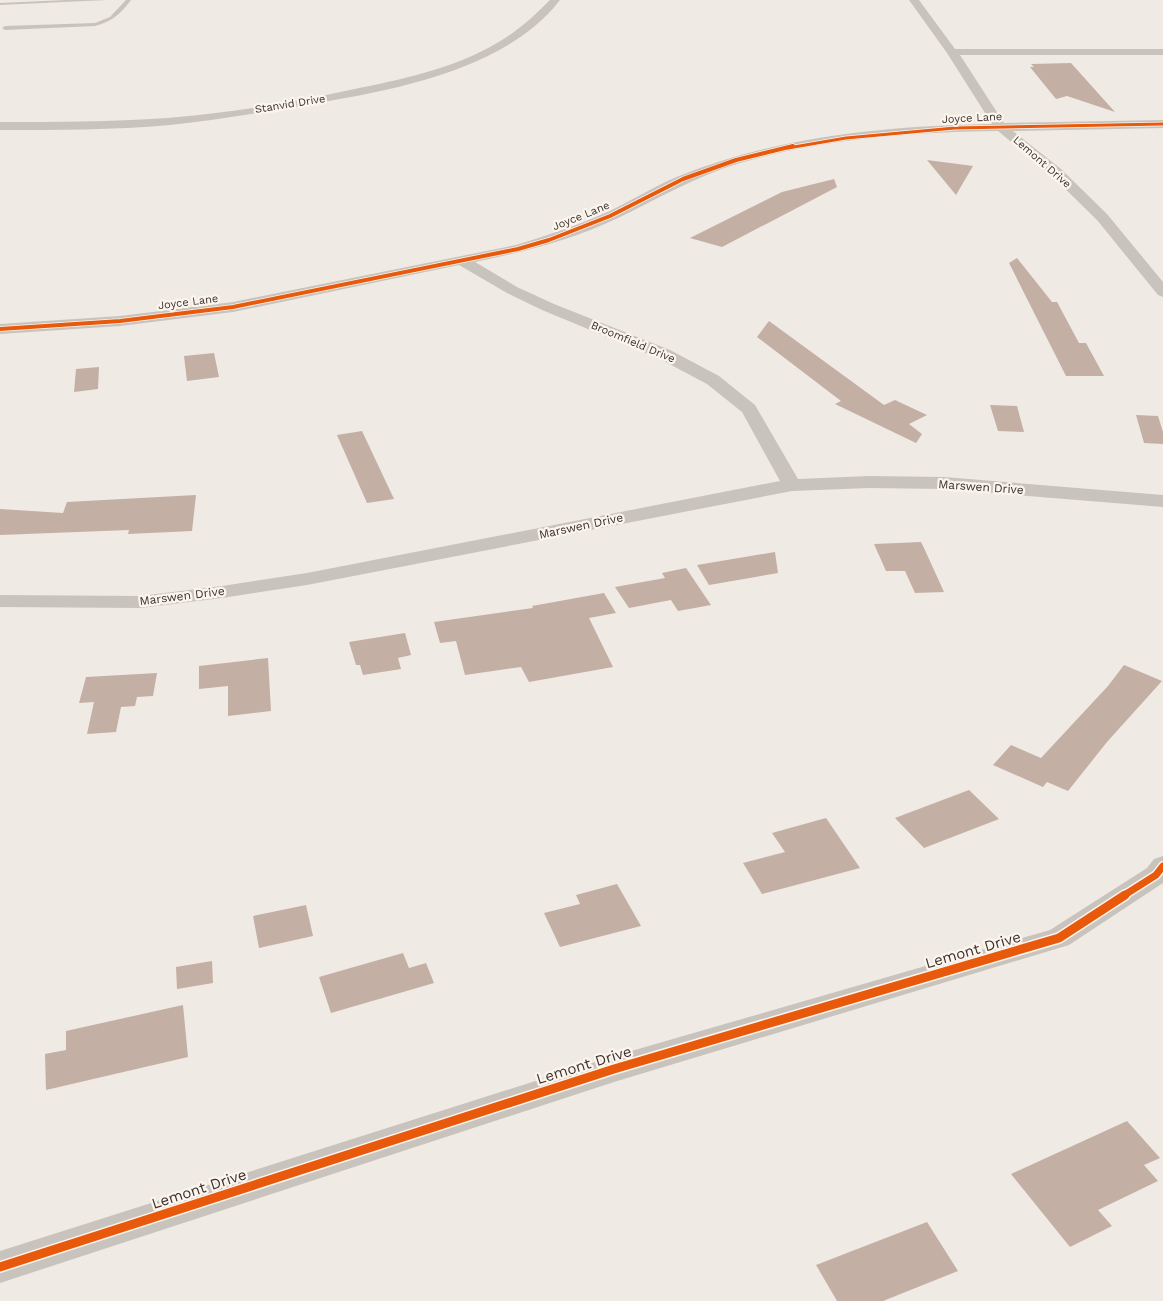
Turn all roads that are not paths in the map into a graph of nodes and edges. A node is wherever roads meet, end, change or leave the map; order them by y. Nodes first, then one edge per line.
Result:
1 (106, 0) edge
2 (130, 0) edge
3 (555, 0) edge
4 (914, 0) edge
5 (0, 4) edge
6 (4, 28) dead end
7 (952, 52) junction
8 (1163, 52) edge
9 (1163, 124) edge
10 (0, 126) edge
11 (1000, 126) junction
12 (461, 260) junction
13 (1163, 292) edge
14 (0, 329) edge
15 (792, 485) junction
16 (1163, 501) edge
17 (0, 601) edge
18 (1163, 866) edge
19 (0, 1267) edge

1 - 5 lane
2 - 6 lane
3 - 10 street, Stanvid Drive
4 - 7 street, Lemont Drive
7 - 8 street
7 - 11 street, Lemont Drive
9 - 11 street, Joyce Lane
11 - 12 street, Joyce Lane
11 - 13 street, Lemont Drive
12 - 14 street, Joyce Lane
12 - 15 street, Broomfield Drive
15 - 16 street, Marswen Drive
15 - 17 street, Marswen Drive
18 - 19 street, Lemont Drive

